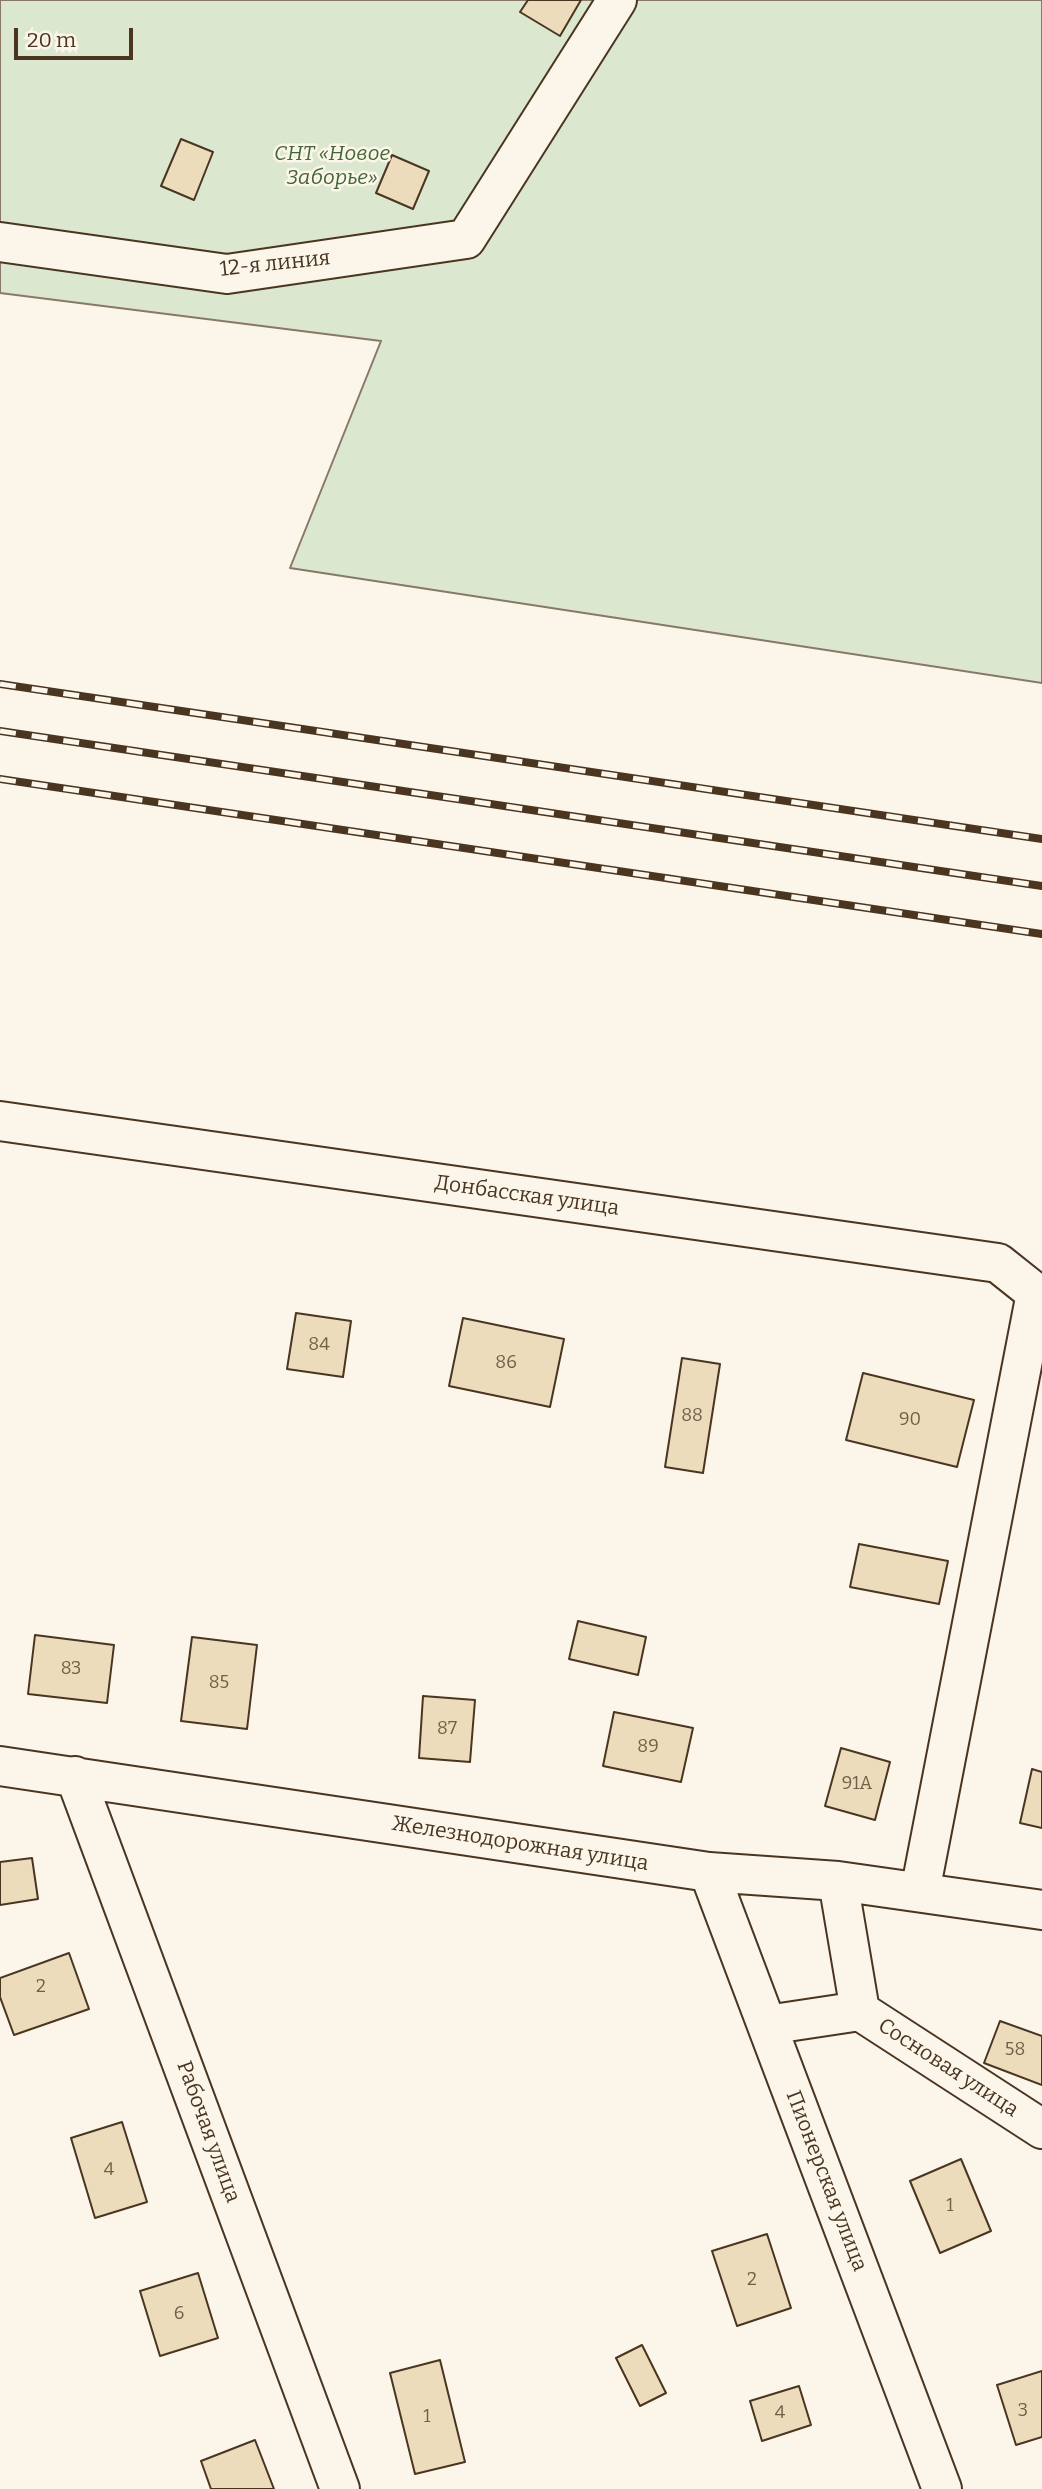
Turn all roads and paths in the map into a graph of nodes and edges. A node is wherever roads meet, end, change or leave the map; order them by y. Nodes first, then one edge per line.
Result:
1 (617, 0) edge
2 (0, 242) edge
3 (0, 1121) edge
4 (1039, 1296) edge
5 (0, 1766) edge
6 (75, 1776) junction
7 (709, 1872) junction
8 (838, 1881) junction
9 (920, 1892) junction
10 (1042, 1910) edge
11 (860, 2011) junction
12 (767, 2025) junction
13 (1042, 2129) edge
14 (340, 2489) edge
15 (943, 2489) edge

1 - 2 street, 12-я линия
3 - 4 street, Донбасская улица
4 - 9 street
5 - 6 street, Железнодорожная улица
6 - 7 street, Железнодорожная улица
6 - 14 street, Рабочая улица
7 - 8 street, Железнодорожная улица
7 - 12 street, Пионерская улица
8 - 9 street, Железнодорожная улица
8 - 11 street, Сосновая улица
9 - 10 street, Железнодорожная улица
11 - 12 street
11 - 13 street, Сосновая улица
12 - 15 street, Пионерская улица

